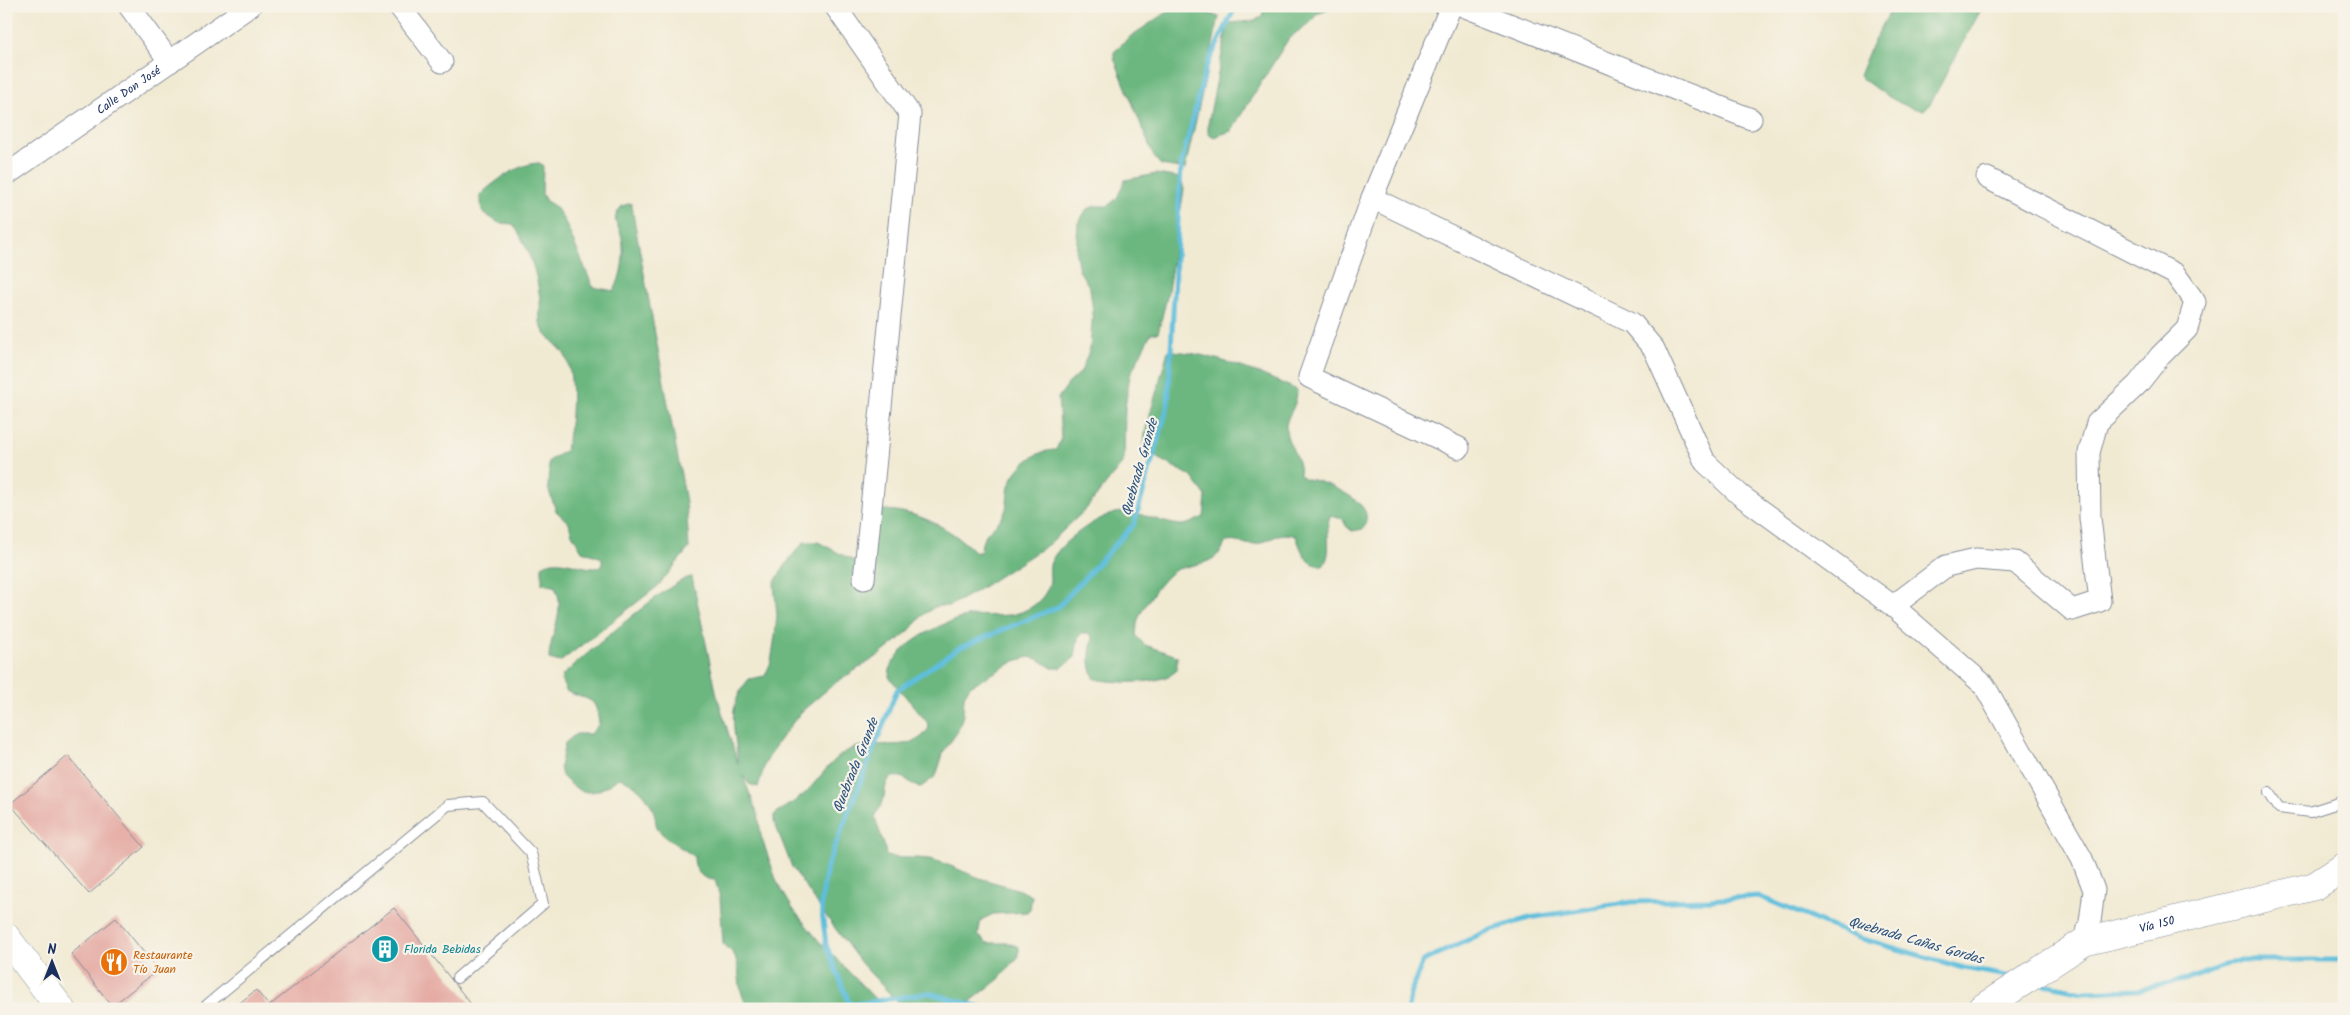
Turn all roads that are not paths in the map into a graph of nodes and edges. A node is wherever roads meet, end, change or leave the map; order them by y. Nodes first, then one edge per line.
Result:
1 (129, 6) edge
2 (250, 6) edge
3 (399, 6) edge
4 (835, 6) edge
5 (1451, 6) edge
6 (1463, 6) edge
7 (170, 62) junction
8 (442, 62) dead end
9 (1751, 119) dead end
10 (6, 175) edge
11 (1987, 178) dead end
12 (1372, 198) junction
13 (1459, 448) dead end
14 (864, 578) dead end
15 (1894, 606) junction
16 (2269, 793) dead end
17 (2344, 801) edge
18 (2344, 866) edge
19 (6, 937) edge
20 (2084, 942) junction
21 (457, 978) dead end
22 (61, 1009) edge
23 (202, 1009) edge
24 (1981, 1009) edge

1 - 7 street
2 - 7 street, Calle Don José
3 - 8 street
4 - 14 street
5 - 12 street
6 - 9 street
7 - 10 street, Calle Don José
11 - 15 street
12 - 13 street
12 - 15 street
15 - 20 street
16 - 17 lane
18 - 20 main road, Vía 150
19 - 22 main road
20 - 24 main road, Vía 150
21 - 23 lane

